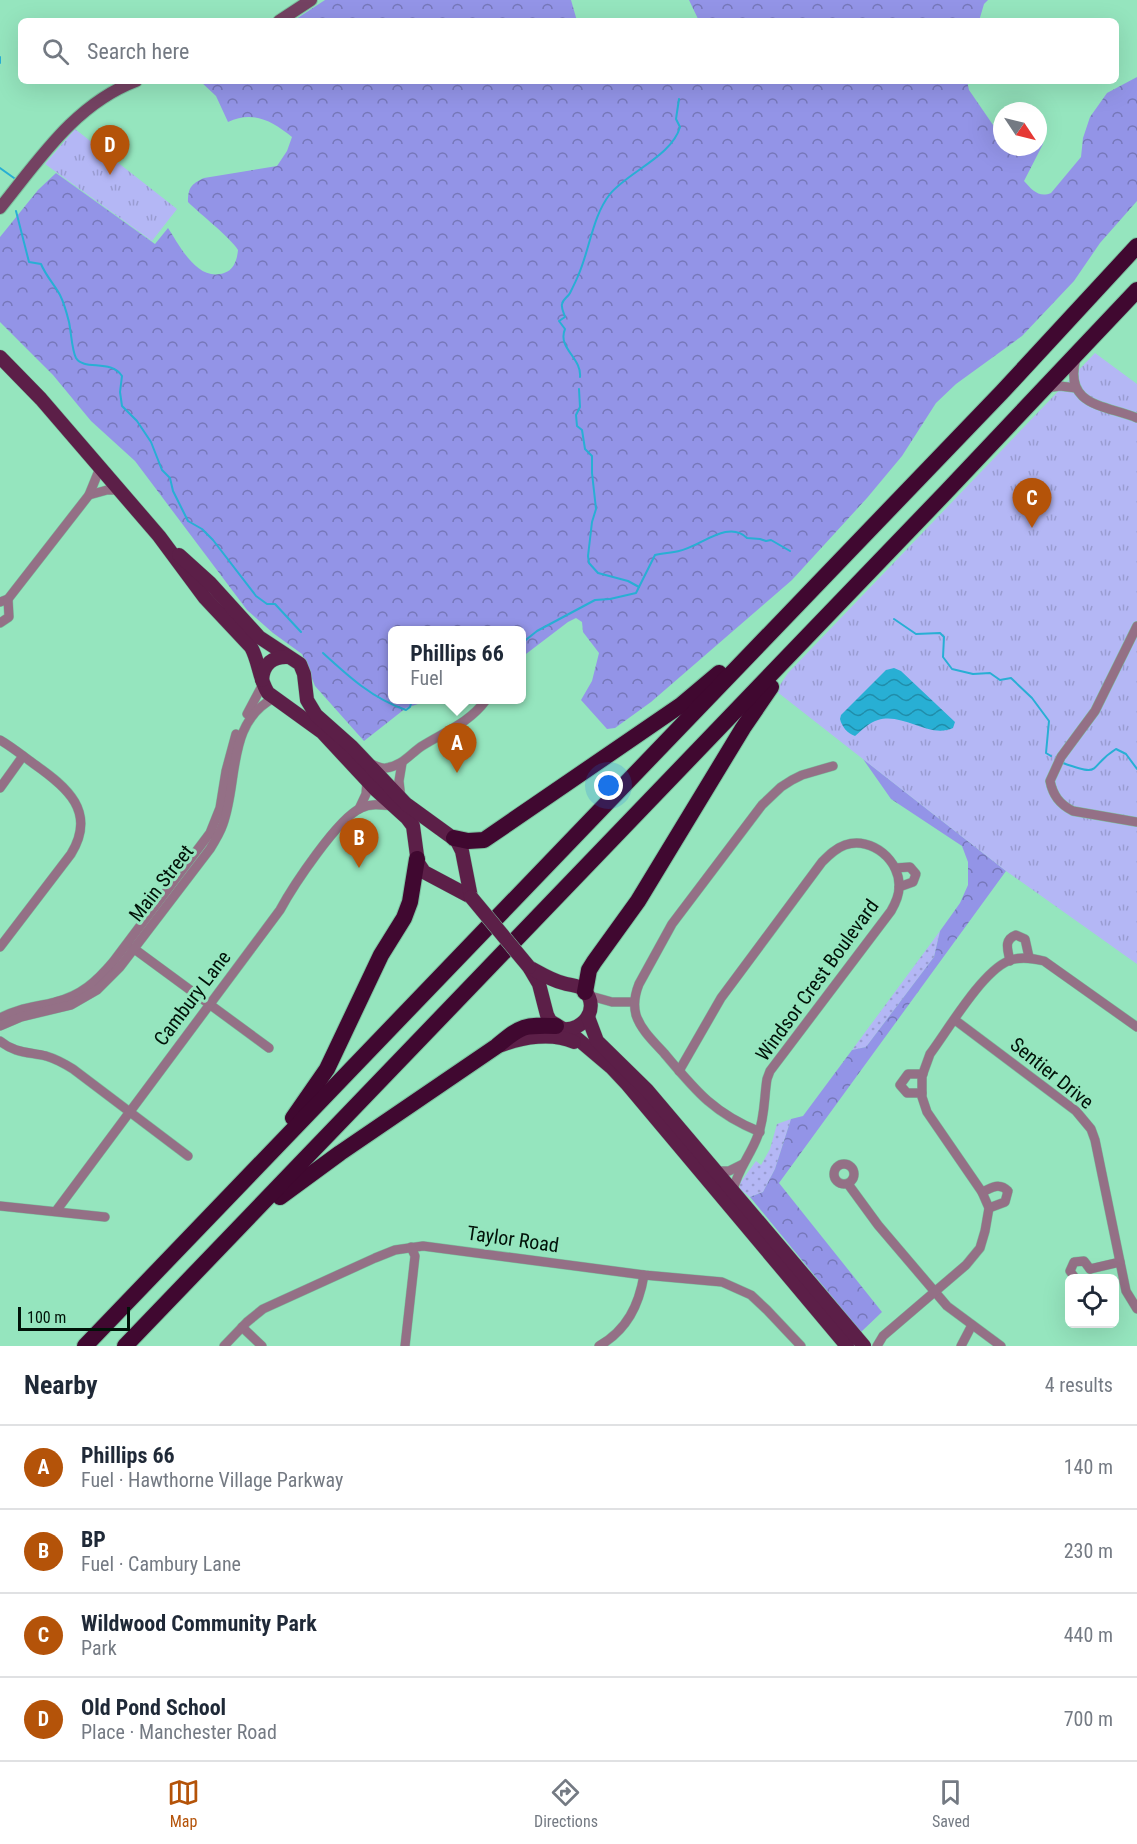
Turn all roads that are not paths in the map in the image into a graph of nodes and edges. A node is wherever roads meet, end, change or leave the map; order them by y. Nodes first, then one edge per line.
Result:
1 (311, 0) edge
2 (284, 18) edge
3 (130, 84) edge
4 (0, 208) edge
5 (1137, 246) edge
6 (1137, 290) edge
7 (1076, 356) junction
8 (0, 357) edge
9 (1045, 388) junction
10 (1076, 388) junction
11 (1137, 418) edge
12 (100, 468) junction
13 (119, 490) junction
14 (89, 495) junction
15 (159, 536) junction
16 (4, 601) edge
17 (0, 623) edge
18 (1137, 626) edge
19 (767, 635) junction
20 (801, 643) junction
21 (288, 657) junction
22 (304, 678) junction
23 (262, 682) junction
24 (277, 698) junction
25 (482, 704) edge
26 (0, 740) edge
27 (23, 756) junction
28 (366, 762) junction
29 (402, 763) junction
30 (833, 765) dead end
31 (367, 781) junction
32 (0, 788) edge
33 (397, 802) junction
34 (359, 808) junction
35 (1137, 822) edge
36 (451, 836) junction
37 (417, 855) junction
38 (462, 855) junction
39 (895, 868) junction
40 (430, 877) junction
41 (899, 887) junction
42 (471, 897) junction
43 (0, 947) edge
44 (134, 948) junction
45 (1029, 957) junction
46 (1010, 961) junction
47 (529, 967) junction
48 (565, 984) junction
49 (586, 993) junction
50 (612, 1002) junction
51 (634, 1002) junction
52 (209, 1004) junction
53 (545, 1004) junction
54 (589, 1015) junction
55 (0, 1018) edge
56 (955, 1020) junction
57 (0, 1026) edge
58 (1137, 1027) edge
59 (560, 1028) junction
60 (0, 1041) edge
61 (497, 1046) junction
62 (587, 1047) junction
63 (269, 1048) dead end
64 (679, 1071) junction
65 (923, 1074) junction
66 (922, 1093) junction
67 (129, 1112) junction
68 (760, 1132) junction
69 (188, 1156) dead end
70 (263, 1160) junction
71 (743, 1164) junction
72 (716, 1171) junction
73 (848, 1184) dead end
74 (733, 1191) junction
75 (982, 1192) junction
76 (0, 1206) edge
77 (989, 1208) junction
78 (56, 1211) junction
79 (105, 1217) dead end
80 (239, 1228) junction
81 (411, 1249) junction
82 (1120, 1262) junction
83 (1090, 1269) junction
84 (1072, 1274) edge
85 (1088, 1274) edge
86 (644, 1275) junction
87 (935, 1292) junction
88 (1137, 1309) edge
89 (972, 1325) junction
90 (242, 1327) junction
91 (883, 1336) junction
92 (989, 1343) edge
93 (857, 1345) edge
94 (85, 1346) edge
95 (125, 1346) edge
96 (224, 1346) edge
97 (262, 1346) edge
98 (405, 1346) edge
99 (599, 1346) edge
100 (801, 1346) edge
101 (877, 1346) edge
102 (961, 1346) edge
103 (1001, 1346) edge

1 - 2 street
3 - 4 street
5 - 19 highway
6 - 7 highway
7 - 9 highway
7 - 10 street
8 - 12 main road
9 - 10 street
9 - 20 highway
10 - 11 street
12 - 13 main road
12 - 14 street
13 - 14 street
13 - 15 main road
14 - 16 street
15 - 21 main road
15 - 23 main road
16 - 17 street
18 - 35 street
19 - 36 highway
19 - 70 highway
20 - 49 highway
20 - 80 highway
21 - 22 main road
21 - 23 main road
22 - 24 main road
22 - 28 main road
23 - 24 main road
23 - 55 street, Main Street
24 - 31 main road
24 - 44 street, Main Street
25 - 29 street
26 - 27 street
27 - 32 street
27 - 43 street
28 - 29 street
28 - 33 main road
29 - 33 street
30 - 51 street
31 - 33 main road
31 - 34 street, Cambury Lane
33 - 34 street
33 - 36 main road
33 - 37 main road
34 - 52 street, Cambury Lane
36 - 37 main road
36 - 38 main road
37 - 40 main road
37 - 70 highway
38 - 40 main road
38 - 42 main road
39 - 41 street, Windsor Crest Boulevard
39 - 41 street
39 - 64 street
40 - 42 main road
41 - 68 street, Windsor Crest Boulevard
42 - 47 main road, bridge
44 - 52 street
44 - 57 street, Main Street
45 - 46 street
45 - 46 street
45 - 58 street
46 - 56 street
47 - 48 main road
47 - 53 main road
48 - 49 main road
48 - 53 main road
49 - 50 street
49 - 54 main road
50 - 51 street
50 - 54 street
51 - 64 street
52 - 63 street
52 - 67 street, Cambury Lane
53 - 59 main road
54 - 59 main road
54 - 72 main road
56 - 65 street
56 - 82 street, Sentier Drive
59 - 61 highway
59 - 62 main road
60 - 67 street
61 - 62 main road
61 - 80 highway
62 - 93 main road
64 - 68 street
65 - 66 street
65 - 66 street
66 - 75 street
67 - 69 street
67 - 78 street, Cambury Lane
68 - 71 street, Windsor Crest Boulevard
70 - 94 highway
71 - 72 street
71 - 74 street, Windsor Crest Boulevard
72 - 74 main road
73 - 87 street
74 - 93 main road
75 - 77 street
75 - 77 street
76 - 78 street
77 - 87 street
78 - 79 street
80 - 95 highway
81 - 86 street, Taylor Road
81 - 90 street, Taylor Road
81 - 98 street
82 - 83 street
82 - 88 street, Sentier Drive
83 - 84 street
83 - 85 street
86 - 99 street
86 - 100 street, Taylor Road
87 - 89 street
87 - 91 street
89 - 92 street
89 - 102 street
90 - 96 street, Taylor Road
90 - 97 street
91 - 93 street
91 - 101 street
92 - 103 street

